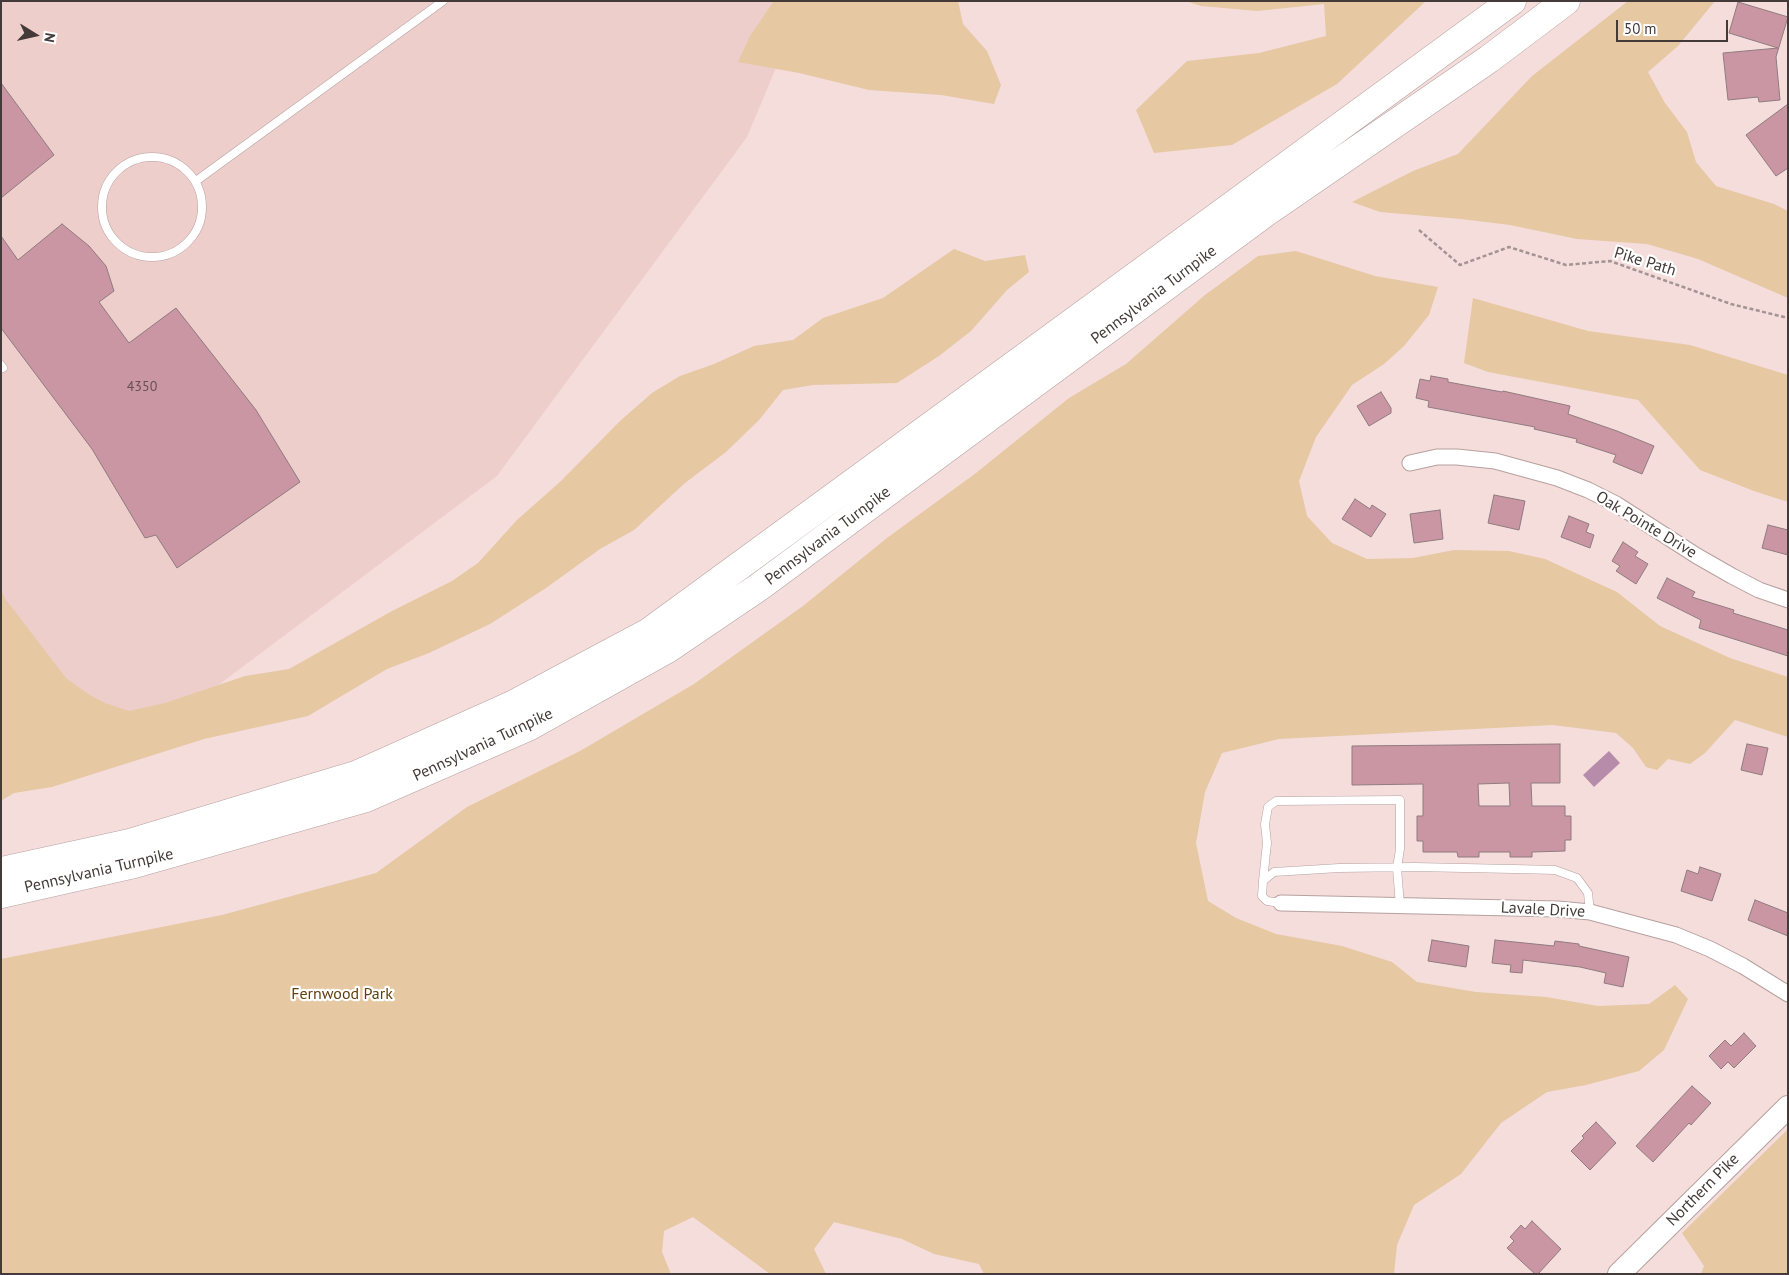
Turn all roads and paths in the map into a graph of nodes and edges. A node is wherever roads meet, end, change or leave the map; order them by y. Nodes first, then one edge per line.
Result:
1 (443, 1) edge
2 (1512, 1) edge
3 (1566, 1) edge
4 (196, 181) junction
5 (1419, 230) dead end
6 (1788, 318) edge
7 (1410, 463) dead end
8 (1788, 600) edge
9 (1397, 868) junction
10 (1, 871) edge
11 (1263, 881) junction
12 (1, 894) edge
13 (1281, 903) joint
14 (1400, 906) junction
15 (1590, 912) junction
16 (1788, 994) edge
17 (1788, 1107) edge
18 (1619, 1274) edge

1 - 4 lane
2 - 10 highway, Pennsylvania Turnpike
3 - 12 highway, Pennsylvania Turnpike
4 - 4 lane
5 - 6 path, Pike Path
7 - 8 street, Oak Pointe Drive
9 - 11 lane
9 - 11 lane
9 - 14 lane
9 - 15 lane
11 - 13 lane
13 - 14 street, Lavale Drive
14 - 15 street, Lavale Drive
15 - 16 street, Lavale Drive
17 - 18 main road, Northern Pike

